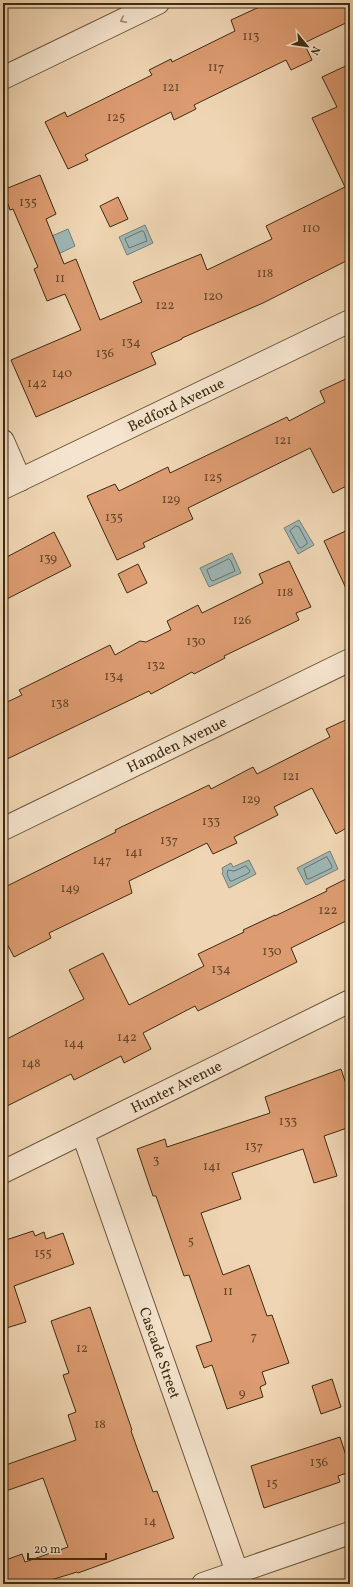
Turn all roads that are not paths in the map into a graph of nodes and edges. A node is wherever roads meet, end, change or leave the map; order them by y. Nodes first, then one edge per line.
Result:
1 (158, 3) edge
2 (3, 78) edge
3 (350, 321) edge
4 (3, 441) edge
5 (11, 484) edge
6 (350, 660) edge
7 (3, 829) edge
8 (350, 1001) edge
9 (83, 1134) junction
10 (3, 1172) edge
11 (350, 1533) edge
12 (237, 1572) junction
13 (203, 1584) edge

1 -> 2 street
3 - 5 street, Bedford Avenue
4 - 5 street
6 - 7 street, Hamden Avenue
8 - 9 street, Hunter Avenue
9 - 10 street, Hunter Avenue
9 - 12 street, Cascade Street
11 - 12 street
12 - 13 street

